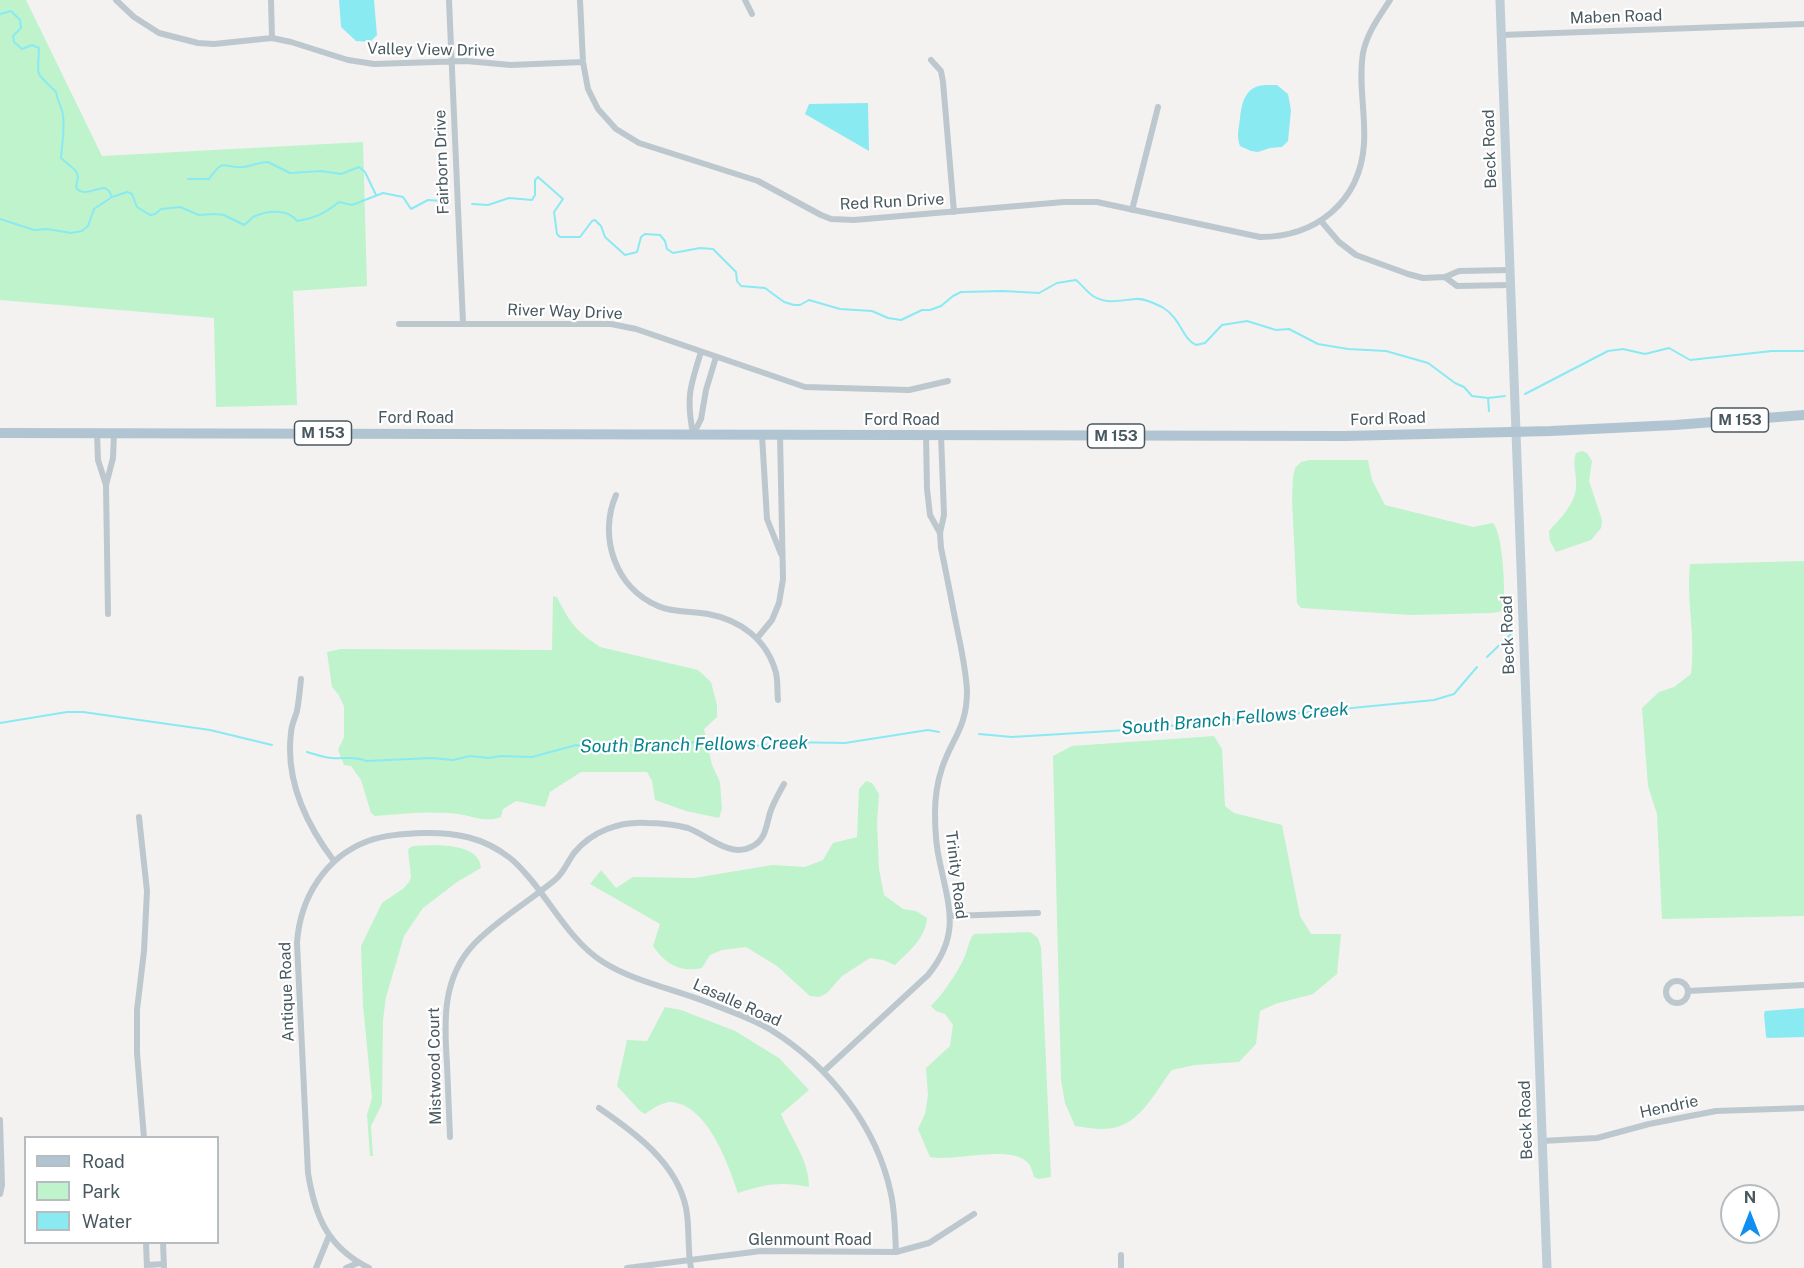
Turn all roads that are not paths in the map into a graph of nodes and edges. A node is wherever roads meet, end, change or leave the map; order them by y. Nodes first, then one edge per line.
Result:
1 (116, 0) edge
2 (271, 0) edge
3 (449, 0) edge
4 (580, 0) edge
5 (745, 0) edge
6 (1390, 0) edge
7 (1500, 0) edge
8 (752, 14) dead end
9 (1804, 24) edge
10 (1501, 35) junction
11 (272, 38) junction
12 (931, 60) dead end
13 (452, 61) junction
14 (583, 62) junction
15 (1158, 107) dead end
16 (1132, 210) junction
17 (954, 212) junction
18 (1321, 221) junction
19 (1509, 270) junction
20 (1445, 277) junction
21 (1510, 285) junction
22 (463, 323) junction
23 (399, 324) dead end
24 (701, 352) junction
25 (716, 357) junction
26 (948, 381) dead end
27 (1804, 415) edge
28 (1516, 431) junction
29 (97, 432) junction
30 (115, 432) junction
31 (0, 433) edge
32 (693, 434) junction
33 (762, 435) junction
34 (780, 435) junction
35 (926, 435) junction
36 (941, 435) junction
37 (106, 485) junction
38 (615, 495) dead end
39 (765, 506) junction
40 (781, 506) junction
41 (940, 532) junction
42 (782, 559) junction
43 (108, 614) dead end
44 (758, 638) junction
45 (301, 679) dead end
46 (778, 700) dead end
47 (784, 784) dead end
48 (139, 817) dead end
49 (334, 861) junction
50 (540, 890) junction
51 (1038, 914) dead end
52 (951, 916) junction
53 (1804, 985) edge
54 (1688, 991) dead end
55 (824, 1071) junction
56 (599, 1108) dead end
57 (1804, 1108) edge
58 (0, 1120) edge
59 (144, 1136) edge
60 (450, 1137) dead end
61 (1542, 1141) junction
62 (0, 1194) edge
63 (974, 1214) dead end
64 (329, 1236) junction
65 (146, 1244) edge
66 (163, 1244) edge
67 (896, 1252) junction
68 (1121, 1255) dead end
69 (689, 1259) junction
70 (358, 1263) junction
71 (164, 1266) edge
72 (147, 1267) edge
73 (316, 1268) edge
74 (346, 1268) edge
75 (369, 1268) edge
76 (627, 1268) edge
77 (691, 1268) edge
78 (1121, 1268) edge
79 (1546, 1268) edge

1 - 11 street, Valley View Drive
2 - 11 street
3 - 13 street, Fairborn Drive
4 - 14 street, Red Run Drive
5 - 8 street
6 - 18 street, Red Run Drive
7 - 10 main road, Beck Road
9 - 10 street, Maben Road
10 - 19 main road, Beck Road
11 - 13 street, Valley View Drive
12 - 17 street
13 - 14 street, Valley View Drive
13 - 22 street, Fairborn Drive
14 - 17 street, Red Run Drive
15 - 16 street
16 - 17 street, Red Run Drive
16 - 18 street, Red Run Drive
18 - 20 street
19 - 20 street
19 - 21 main road, Beck Road
20 - 21 street
21 - 28 main road, Beck Road
22 - 23 street, River Way Drive
22 - 24 street, River Way Drive
24 - 25 street, River Way Drive
24 - 32 street
25 - 26 street, River Way Drive
25 - 32 street
27 - 28 main road, Ford Road / M 153
28 - 36 main road, Ford Road / M 153
28 - 61 main road, Beck Road
29 - 30 main road, Ford Road / M 153
29 - 31 main road, Ford Road / M 153
29 - 37 street
30 - 32 main road, Ford Road / M 153
30 - 37 street
32 - 33 main road, Ford Road / M 153
33 - 34 main road, Ford Road / M 153
33 - 39 street
34 - 35 main road, Ford Road / M 153
34 - 40 street
35 - 36 main road, Ford Road / M 153
35 - 41 street, Trinity Road
36 - 41 street, Trinity Road
37 - 43 street
38 - 44 street
39 - 40 street
39 - 42 street
40 - 42 street
41 - 52 street, Trinity Road
42 - 44 street
44 - 46 street
45 - 49 street
47 - 50 street, Mistwood Court
48 - 59 street
49 - 50 street, Antique Road
49 - 64 street, Antique Road
50 - 55 street, Lasalle Road
50 - 60 street, Mistwood Court
51 - 52 street
52 - 55 street, Trinity Road
53 - 54 street
55 - 67 street, Lasalle Road
56 - 69 street
57 - 61 street, Hendrie
58 - 62 street
61 - 79 main road, Beck Road
63 - 67 street, Glenmount Road
64 - 70 street, Antique Road
64 - 73 street
65 - 72 street
66 - 71 street
67 - 69 street, Glenmount Road
68 - 78 street
69 - 76 street
69 - 77 street
70 - 74 street
70 - 75 street, Antique Road
71 - 72 street

